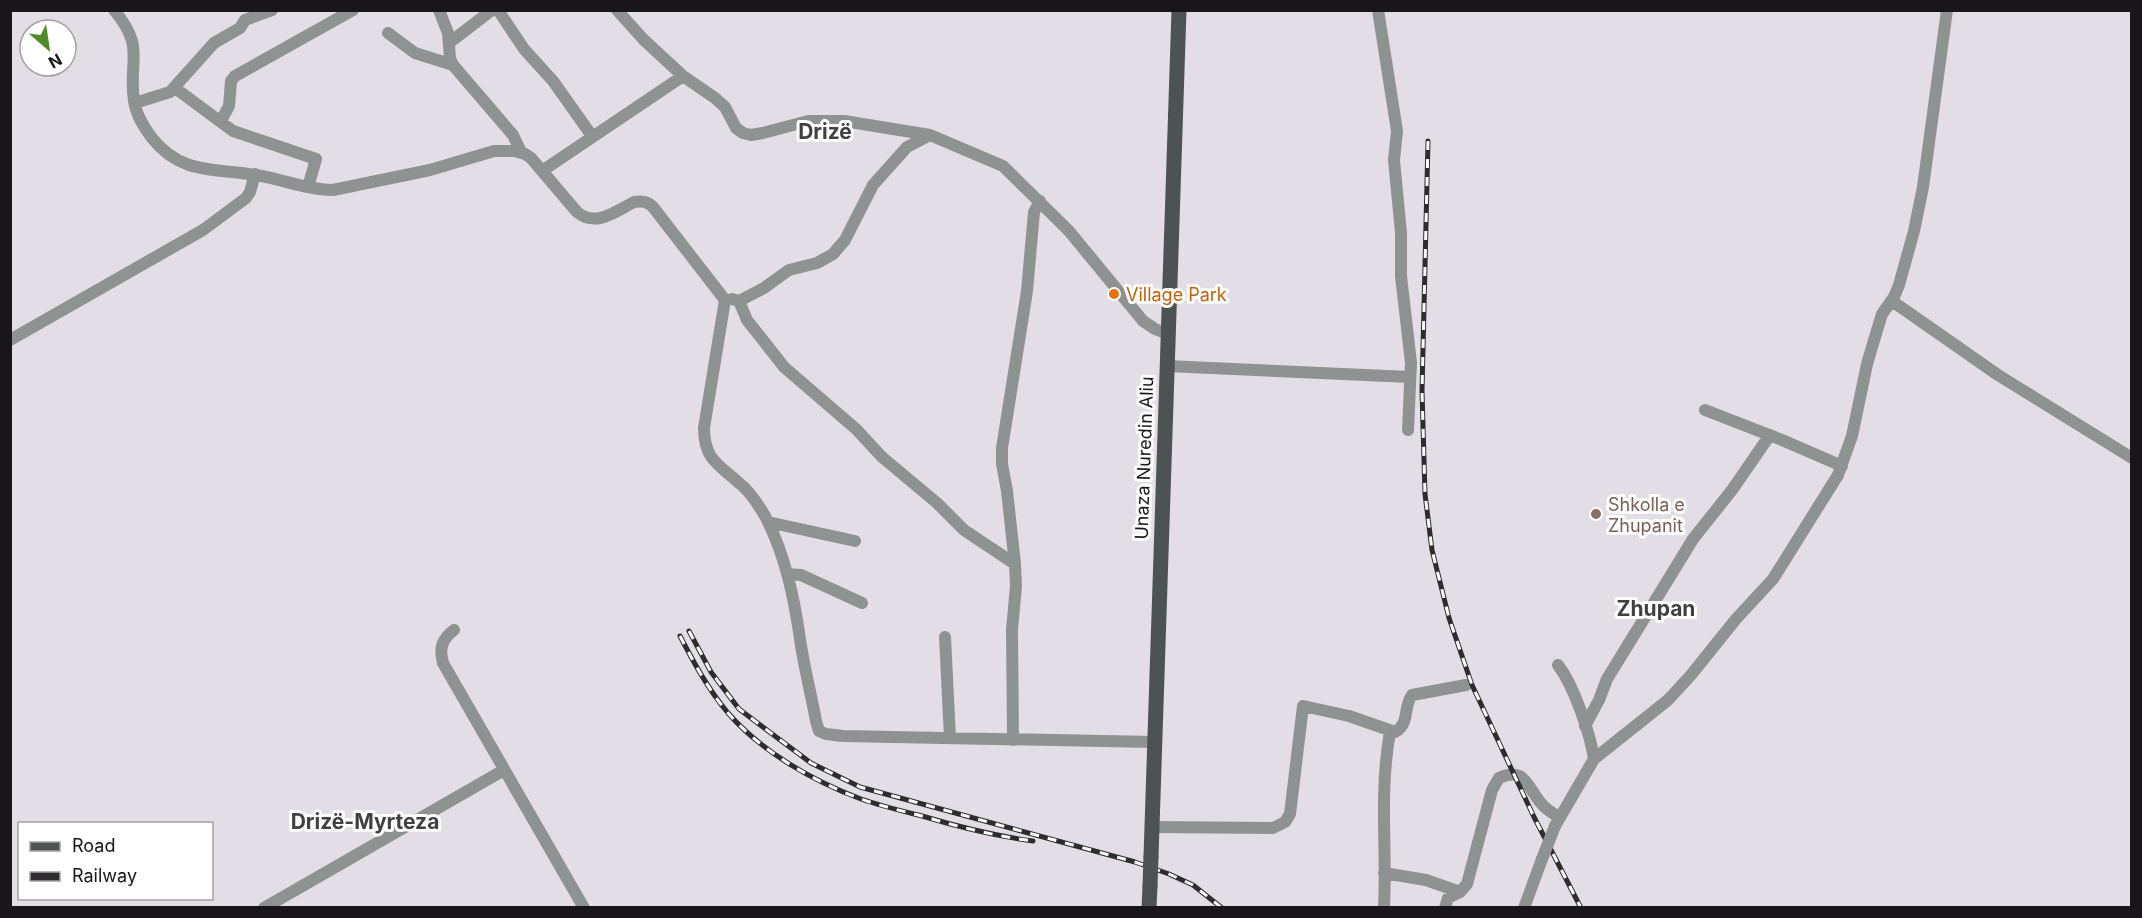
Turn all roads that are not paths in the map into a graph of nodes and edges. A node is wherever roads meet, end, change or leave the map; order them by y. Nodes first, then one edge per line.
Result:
1 (114, 10) edge
2 (272, 10) edge
3 (353, 10) edge
4 (439, 10) edge
5 (492, 10) edge
6 (498, 10) edge
7 (617, 10) edge
8 (1179, 10) edge
9 (1378, 10) edge
10 (1947, 10) edge
11 (388, 33) dead end
12 (449, 43) junction
13 (453, 65) junction
14 (683, 76) junction
15 (176, 88) junction
16 (135, 103) junction
17 (221, 121) junction
18 (930, 135) junction
19 (592, 136) junction
20 (521, 152) junction
21 (542, 171) junction
22 (255, 174) junction
23 (308, 187) junction
24 (1040, 201) junction
25 (725, 300) junction
26 (739, 301) junction
27 (1892, 301) junction
28 (1168, 334) junction
29 (10, 340) edge
30 (1167, 366) junction
31 (1410, 377) junction
32 (1705, 410) dead end
33 (1408, 430) dead end
34 (1770, 435) junction
35 (2132, 458) edge
36 (1842, 466) junction
37 (768, 522) junction
38 (855, 541) dead end
39 (1015, 564) junction
40 (788, 574) junction
41 (862, 603) dead end
42 (454, 630) dead end
43 (945, 637) dead end
44 (1558, 665) dead end
45 (1466, 685) dead end
46 (1585, 726) junction
47 (1390, 732) junction
48 (950, 738) junction
49 (1013, 740) junction
50 (1154, 742) junction
51 (1594, 759) junction
52 (504, 770) junction
53 (1557, 822) junction
54 (1151, 827) junction
55 (1384, 873) junction
56 (1451, 897) edge
57 (264, 908) edge
58 (584, 908) edge
59 (1149, 908) edge
60 (1384, 908) edge
61 (1524, 908) edge

1 - 16 street
2 - 15 street
3 - 17 street
4 - 12 street
5 - 12 street
6 - 19 street
7 - 14 street
8 - 28 main road, Unaza Nuredin Aliu
9 - 31 street
10 - 27 street
11 - 13 street
12 - 13 street
13 - 20 street
14 - 18 street
14 - 19 street
15 - 16 street
15 - 17 street
16 - 22 street
17 - 23 street
18 - 24 street
18 - 26 street
19 - 21 street
20 - 21 street
20 - 23 street
21 - 25 street
22 - 23 street
22 - 29 street
24 - 28 street
24 - 39 street
25 - 26 street
25 - 37 street
26 - 39 street
27 - 35 street
27 - 36 street
28 - 30 main road, Unaza Nuredin Aliu
30 - 31 street
30 - 50 main road, Unaza Nuredin Aliu
31 - 33 street
32 - 34 street
34 - 36 street
34 - 46 street
36 - 51 street
37 - 38 street
37 - 40 street
39 - 49 street
40 - 41 street
40 - 48 street
42 - 52 street
43 - 48 street
44 - 46 street
45 - 47 street
46 - 51 street
47 - 54 street
47 - 55 street
48 - 49 street
49 - 50 street
50 - 54 main road, Unaza Nuredin Aliu
51 - 53 street
52 - 57 street
52 - 58 street
53 - 56 street
53 - 61 street, bridge
54 - 59 main road, Unaza Nuredin Aliu, bridge
55 - 56 street
55 - 60 street

